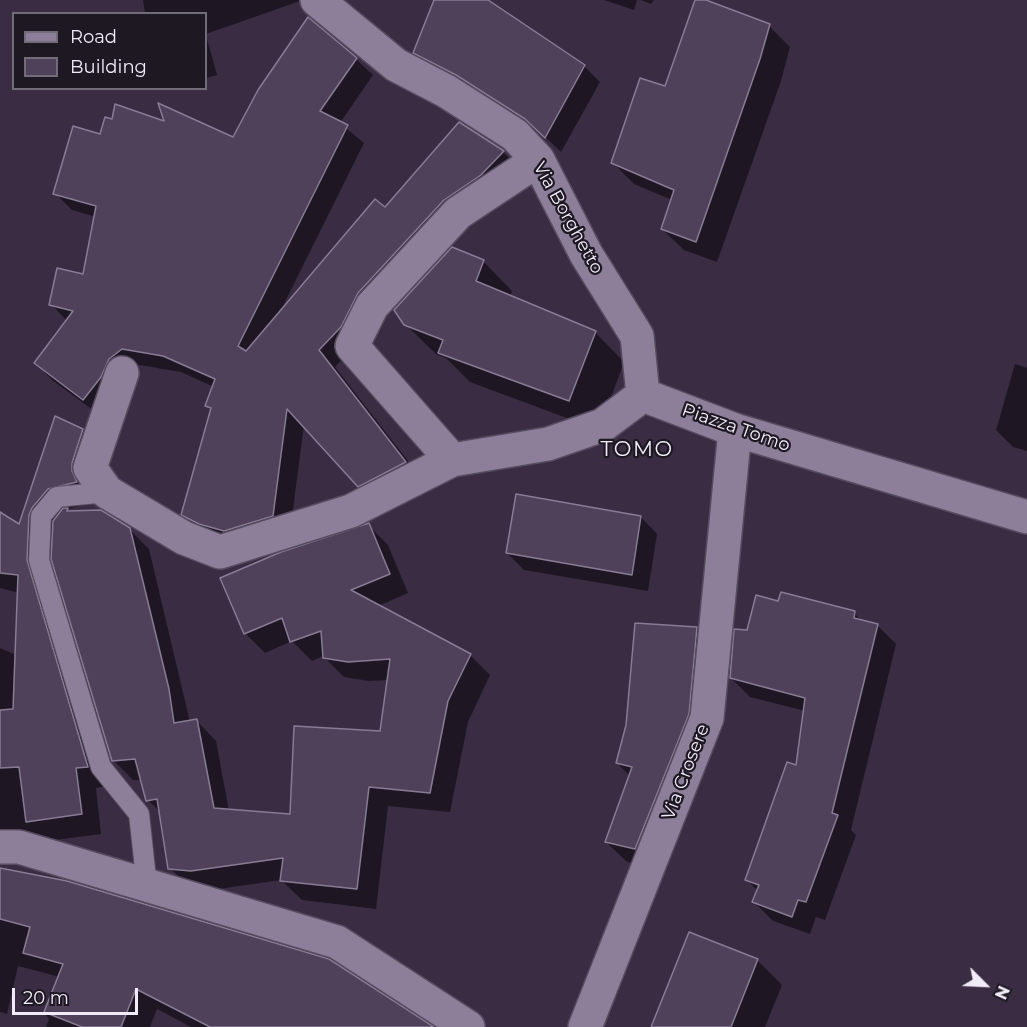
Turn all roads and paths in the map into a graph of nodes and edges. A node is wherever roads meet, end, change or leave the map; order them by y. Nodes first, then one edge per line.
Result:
1 (317, 0) edge
2 (538, 160) junction
3 (122, 373) dead end
4 (643, 395) junction
5 (735, 430) junction
6 (452, 459) junction
7 (107, 492) junction
8 (1027, 517) edge
9 (0, 847) edge
10 (147, 887) junction
11 (468, 1027) edge
12 (585, 1027) edge

1 - 2 street, Via Borghetto
2 - 4 street, Via Borghetto
2 - 6 street
3 - 7 street
4 - 5 street, Piazza Tomo
4 - 6 street
5 - 8 street, Piazza Tomo
5 - 12 street, Via Crosere
6 - 7 street
7 - 10 lane
9 - 10 street
10 - 11 street

